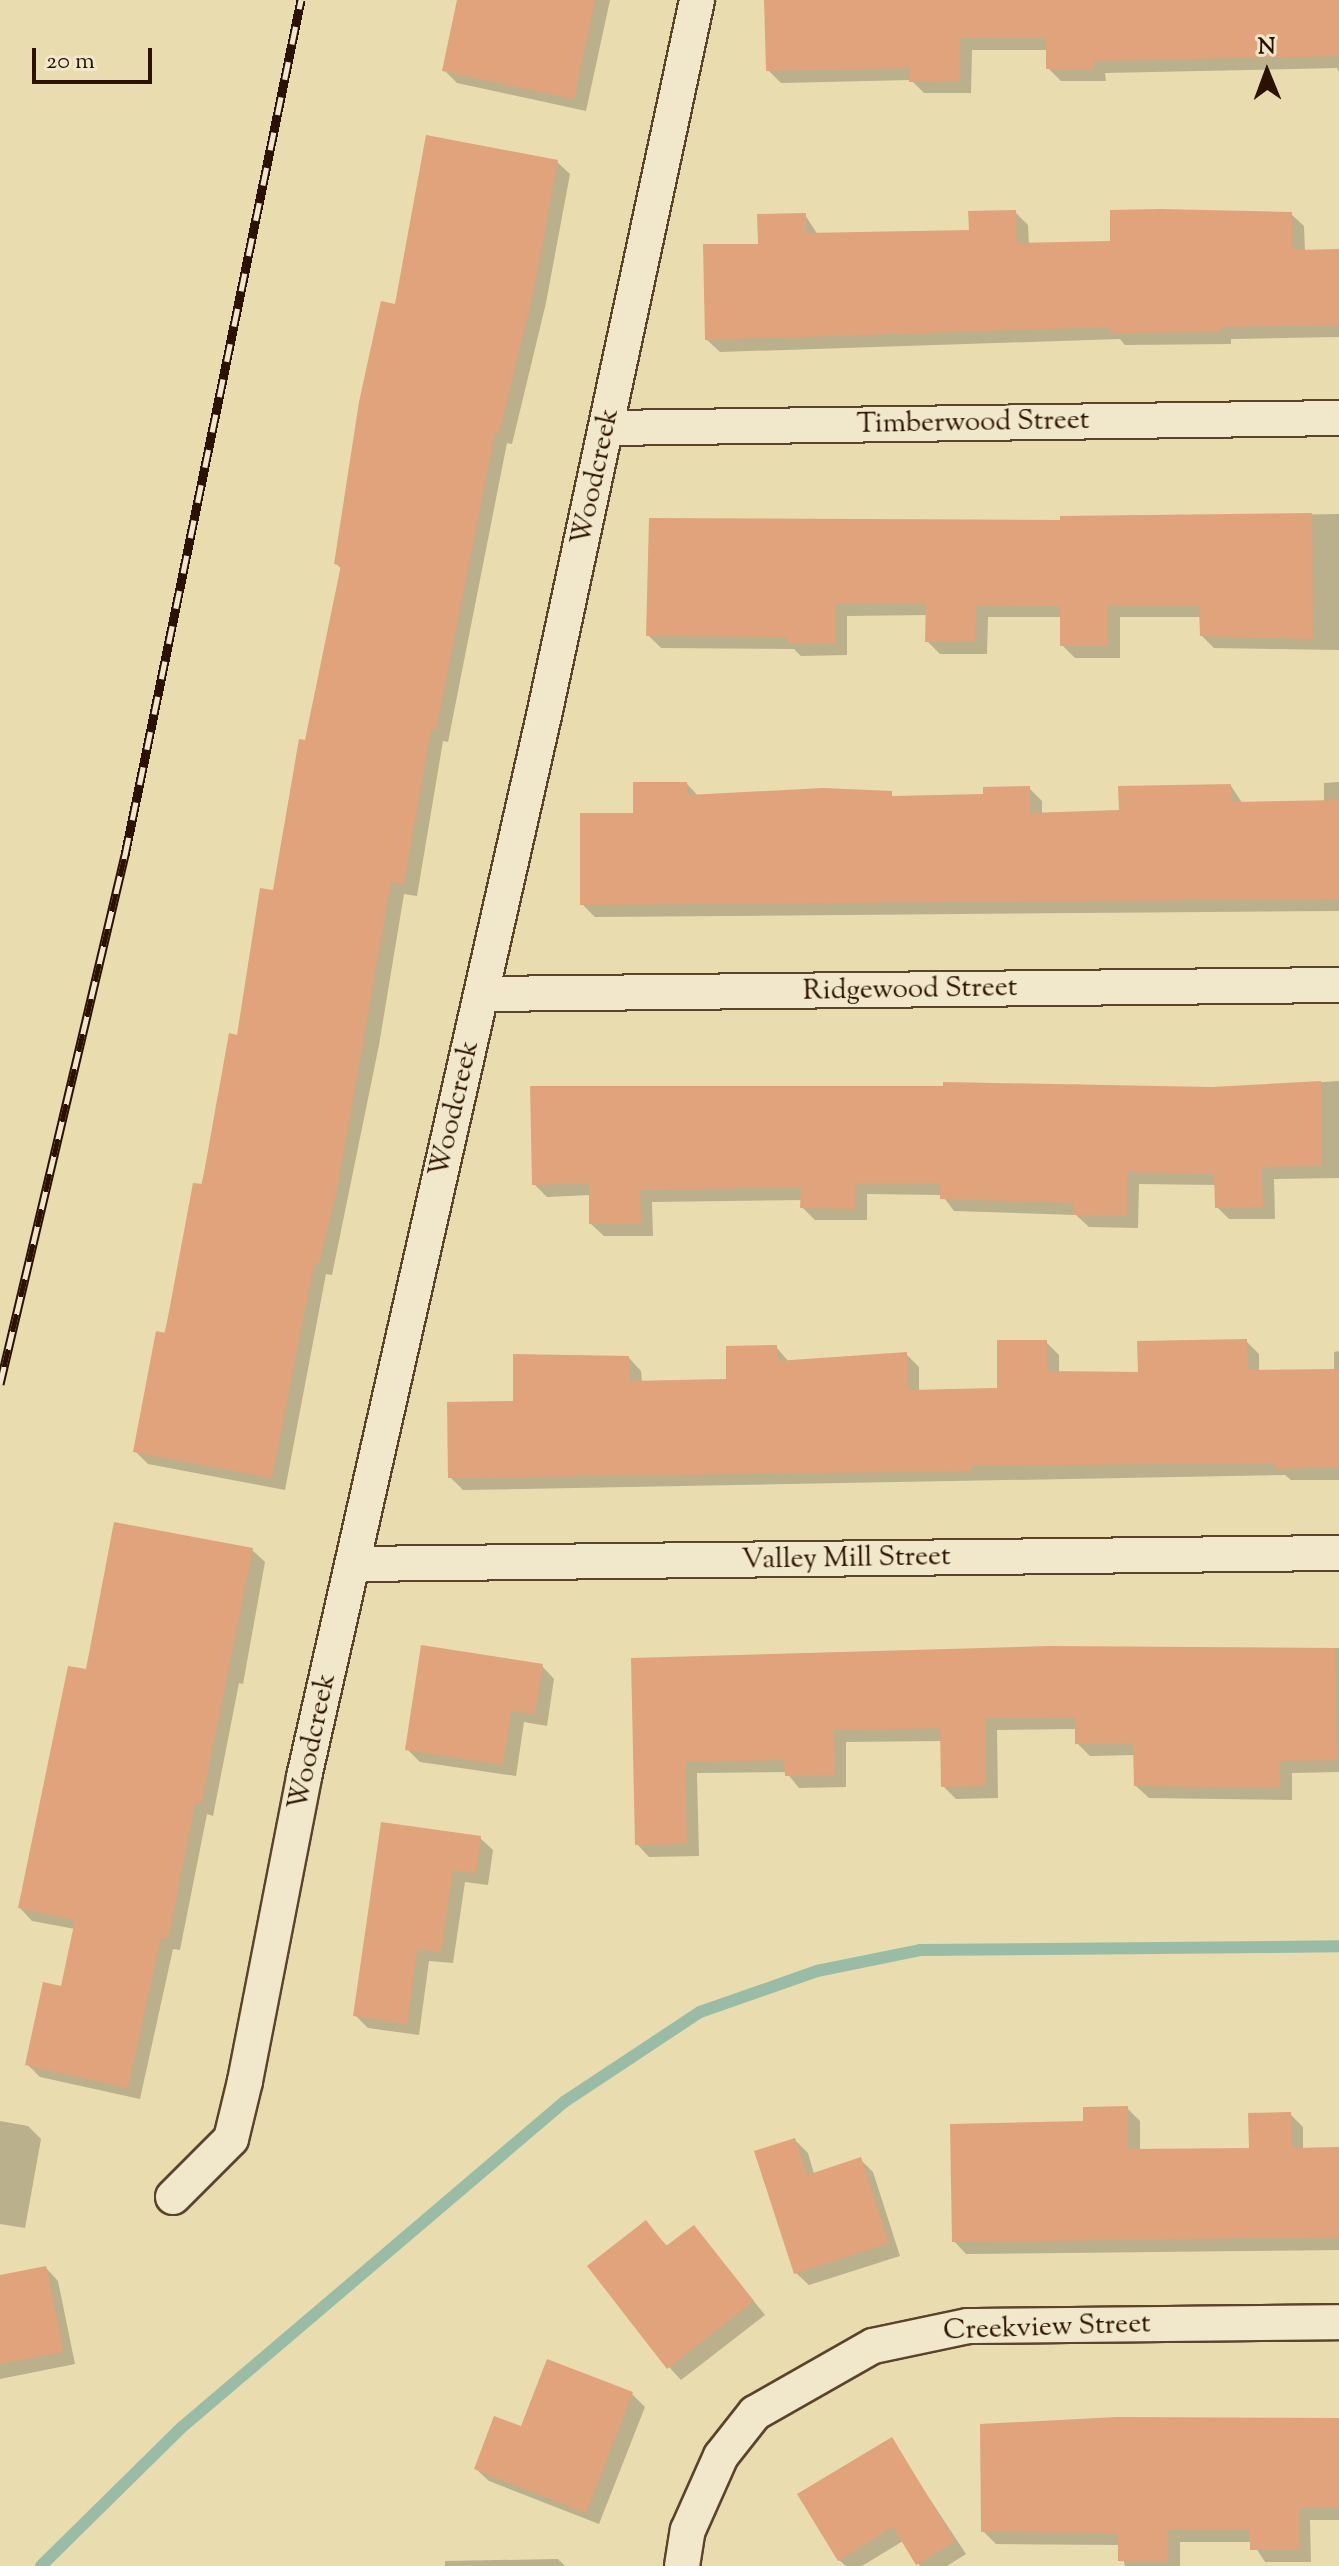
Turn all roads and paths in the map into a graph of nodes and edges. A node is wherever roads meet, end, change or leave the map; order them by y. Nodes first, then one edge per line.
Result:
1 (697, 0) edge
2 (1339, 418) edge
3 (607, 428) junction
4 (1339, 985) edge
5 (482, 994) junction
6 (1339, 1553) edge
7 (353, 1564) junction
8 (173, 2197) dead end
9 (1339, 2322) edge
10 (682, 2566) edge

1 - 3 street, Woodcreek
2 - 3 street, Timberwood Street
3 - 5 street, Woodcreek
4 - 5 street, Ridgewood Street
5 - 7 street, Woodcreek
6 - 7 street, Valley Mill Street
7 - 8 street, Woodcreek
9 - 10 street, Creekview Street

